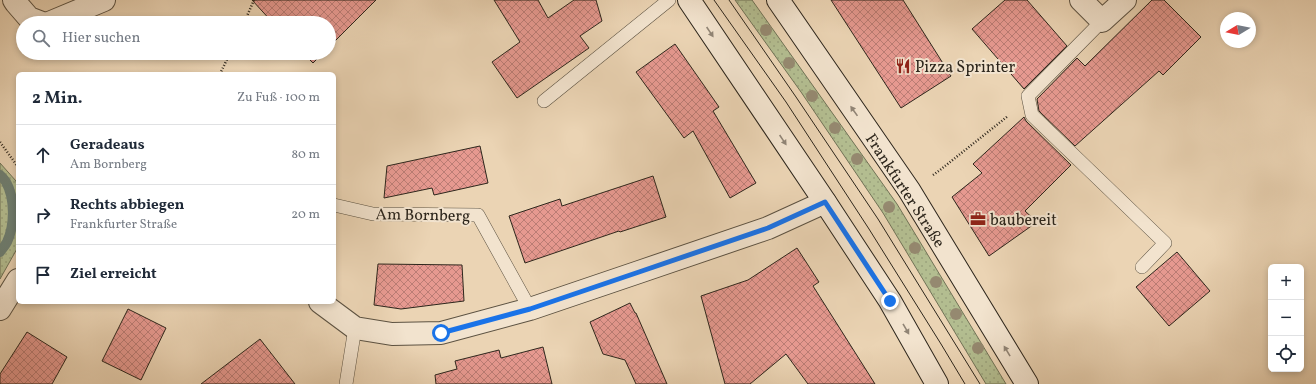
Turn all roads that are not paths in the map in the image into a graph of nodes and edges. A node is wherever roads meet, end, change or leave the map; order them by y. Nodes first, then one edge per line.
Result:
1 (14, 0) edge
2 (104, 0) edge
3 (669, 0) edge
4 (688, 0) edge
5 (778, 0) edge
6 (1081, 0) edge
7 (1125, 0) edge
8 (27, 16) edge
9 (66, 16) edge
10 (1102, 21) junction
11 (544, 101) dead end
12 (825, 202) junction
13 (336, 205) edge
14 (1142, 267) dead end
15 (16, 283) edge
16 (323, 304) edge
17 (0, 309) edge
18 (530, 309) junction
19 (355, 328) junction
20 (346, 384) edge
21 (938, 384) edge
22 (1027, 384) edge

1 - 8 main road
2 - 9 main road
3 - 11 lane
4 -> 12 main road
22 -> 5 main road, Frankfurter Straße
6 - 10 main road
7 - 10 main road
10 - 14 lane
12 - 18 main road
12 -> 21 main road
13 - 18 lane, Am Bornberg
15 - 17 main road
16 - 19 main road
18 - 19 main road
19 - 20 lane

